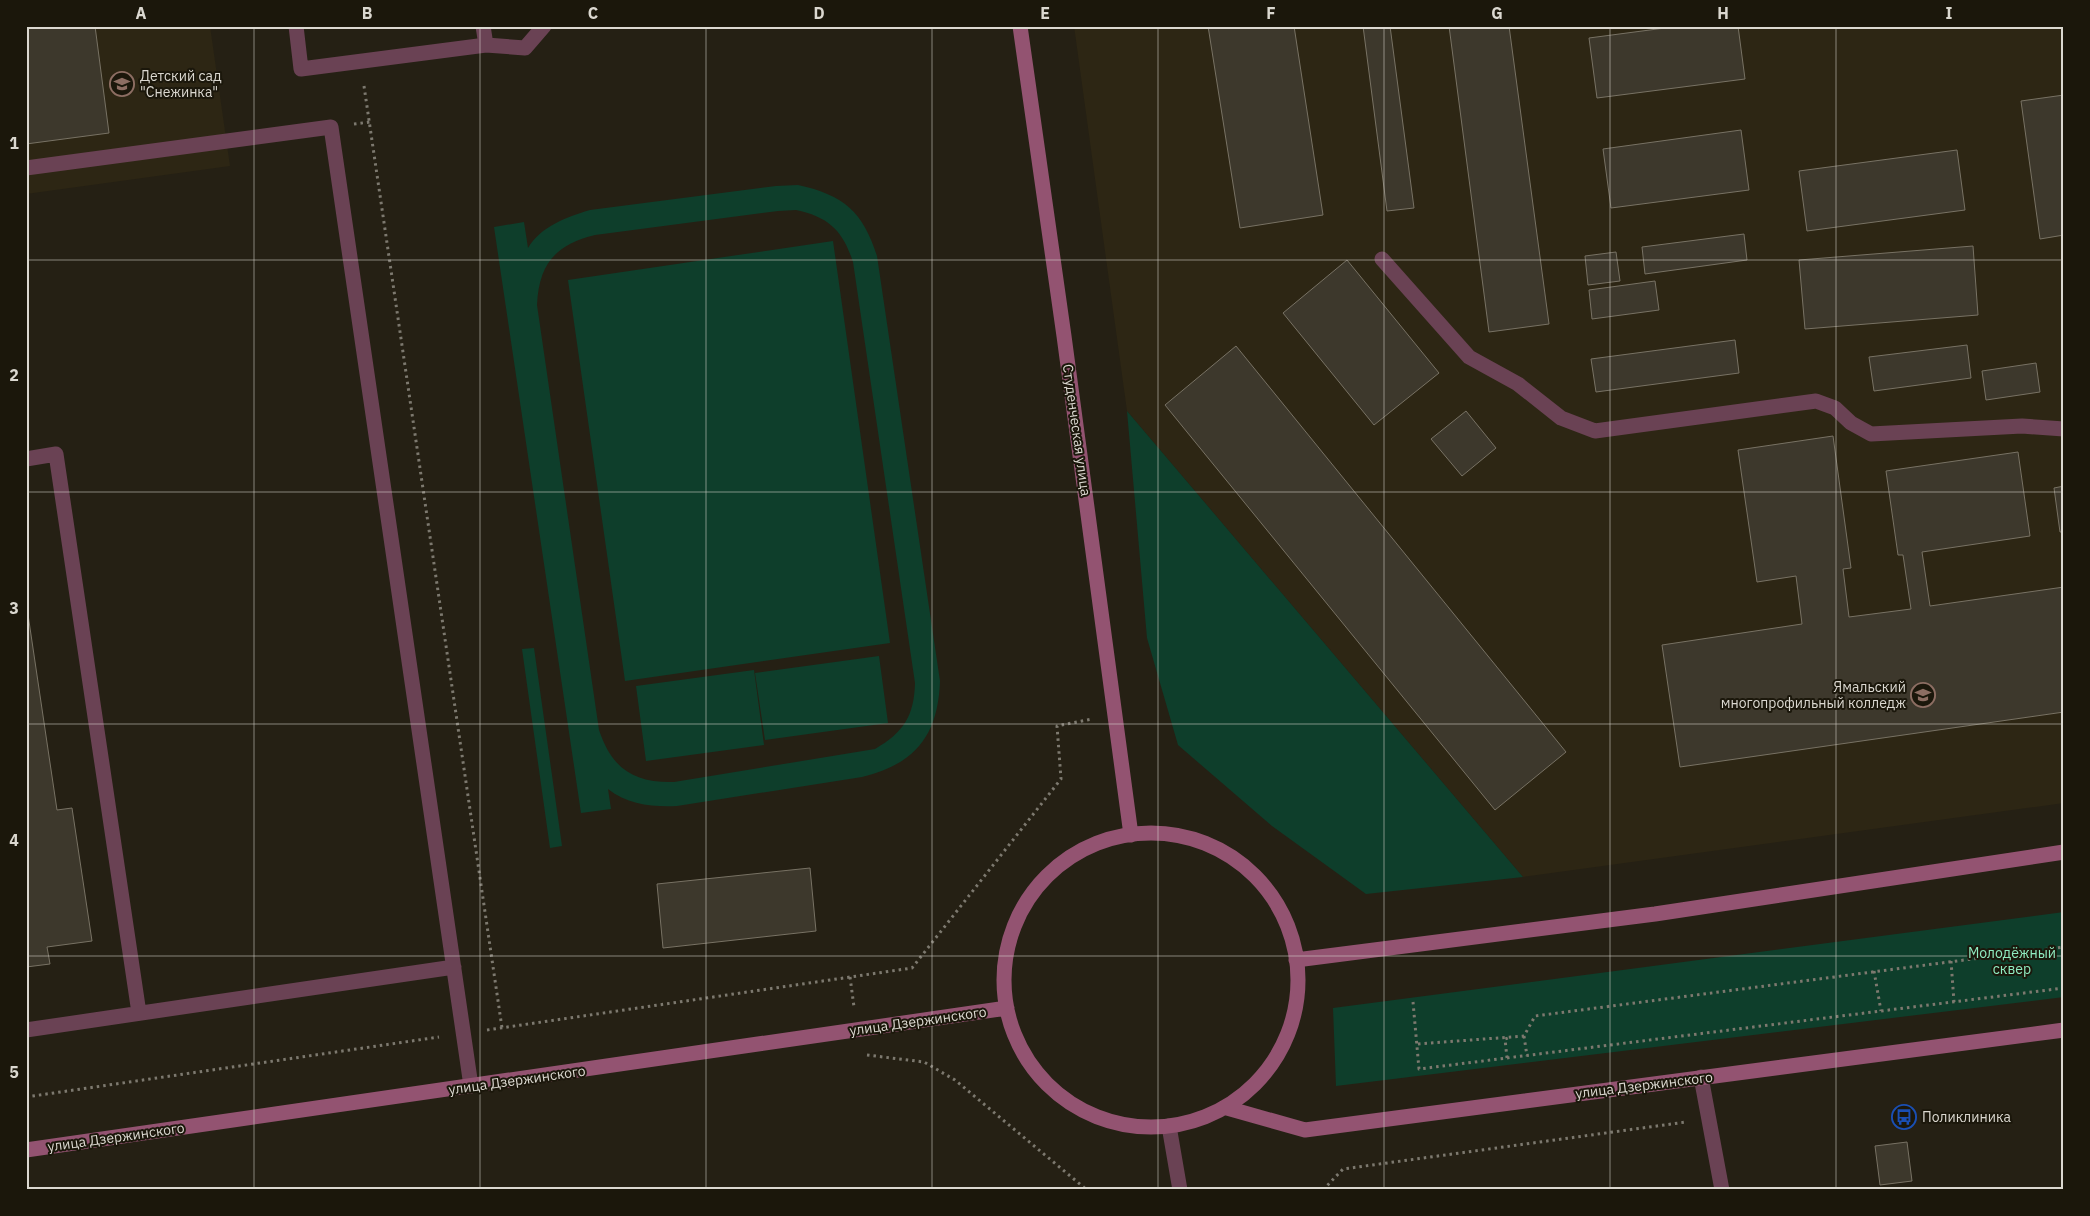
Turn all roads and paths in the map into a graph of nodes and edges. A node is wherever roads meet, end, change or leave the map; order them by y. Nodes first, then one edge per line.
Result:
1 (296, 26) edge
2 (484, 26) edge
3 (544, 26) edge
4 (1020, 26) edge
5 (486, 45) junction
6 (360, 61) junction
7 (26, 168) edge
8 (1382, 259) dead end
9 (2064, 429) edge
10 (26, 459) edge
11 (1115, 715) junction
12 (1131, 835) junction
13 (2064, 852) edge
14 (2064, 947) edge
15 (1296, 960) junction
16 (1951, 961) junction
17 (454, 967) junction
18 (1874, 972) junction
19 (2064, 988) edge
20 (1413, 1002) dead end
21 (1954, 1002) junction
22 (1007, 1008) junction
23 (1881, 1011) junction
24 (139, 1013) junction
25 (502, 1028) junction
26 (26, 1030) edge
27 (2064, 1030) edge
28 (464, 1033) junction
29 (1524, 1036) junction
30 (1418, 1044) junction
31 (860, 1054) dead end
32 (1527, 1056) junction
33 (1508, 1058) junction
34 (1701, 1077) junction
35 (471, 1086) junction
36 (26, 1097) edge
37 (1227, 1108) junction
38 (1709, 1119) junction
39 (1169, 1126) junction
40 (26, 1150) edge
41 (1086, 1190) edge
42 (1180, 1190) edge
43 (1323, 1190) edge
44 (1722, 1190) edge

1 - 6 street
2 - 5 street
3 - 5 street
4 - 11 street, Студенческая улица
5 - 6 street
6 - 25 path
7 - 17 street
8 - 9 street
10 - 24 street
11 - 12 street, Студенческая улица
11 - 25 path
12 - 15 street
12 - 22 street
13 - 15 street
14 - 16 path
15 - 37 street
16 - 18 path
16 - 21 path
17 - 24 street
17 - 28 street
18 - 23 path
18 - 29 path
19 - 21 path
20 - 30 path
21 - 23 path
22 - 35 street, улица Дзержинского
22 - 39 street
23 - 32 path
24 - 26 street
25 - 28 path
27 - 34 street, улица Дзержинского
28 - 35 street
28 - 36 path
29 - 30 path
29 - 32 path
29 - 33 path
30 - 33 path
31 - 41 path
32 - 33 path
34 - 37 street, улица Дзержинского
34 - 38 street
35 - 40 street, улица Дзержинского
37 - 39 street
38 - 43 path
38 - 44 street
39 - 42 street

